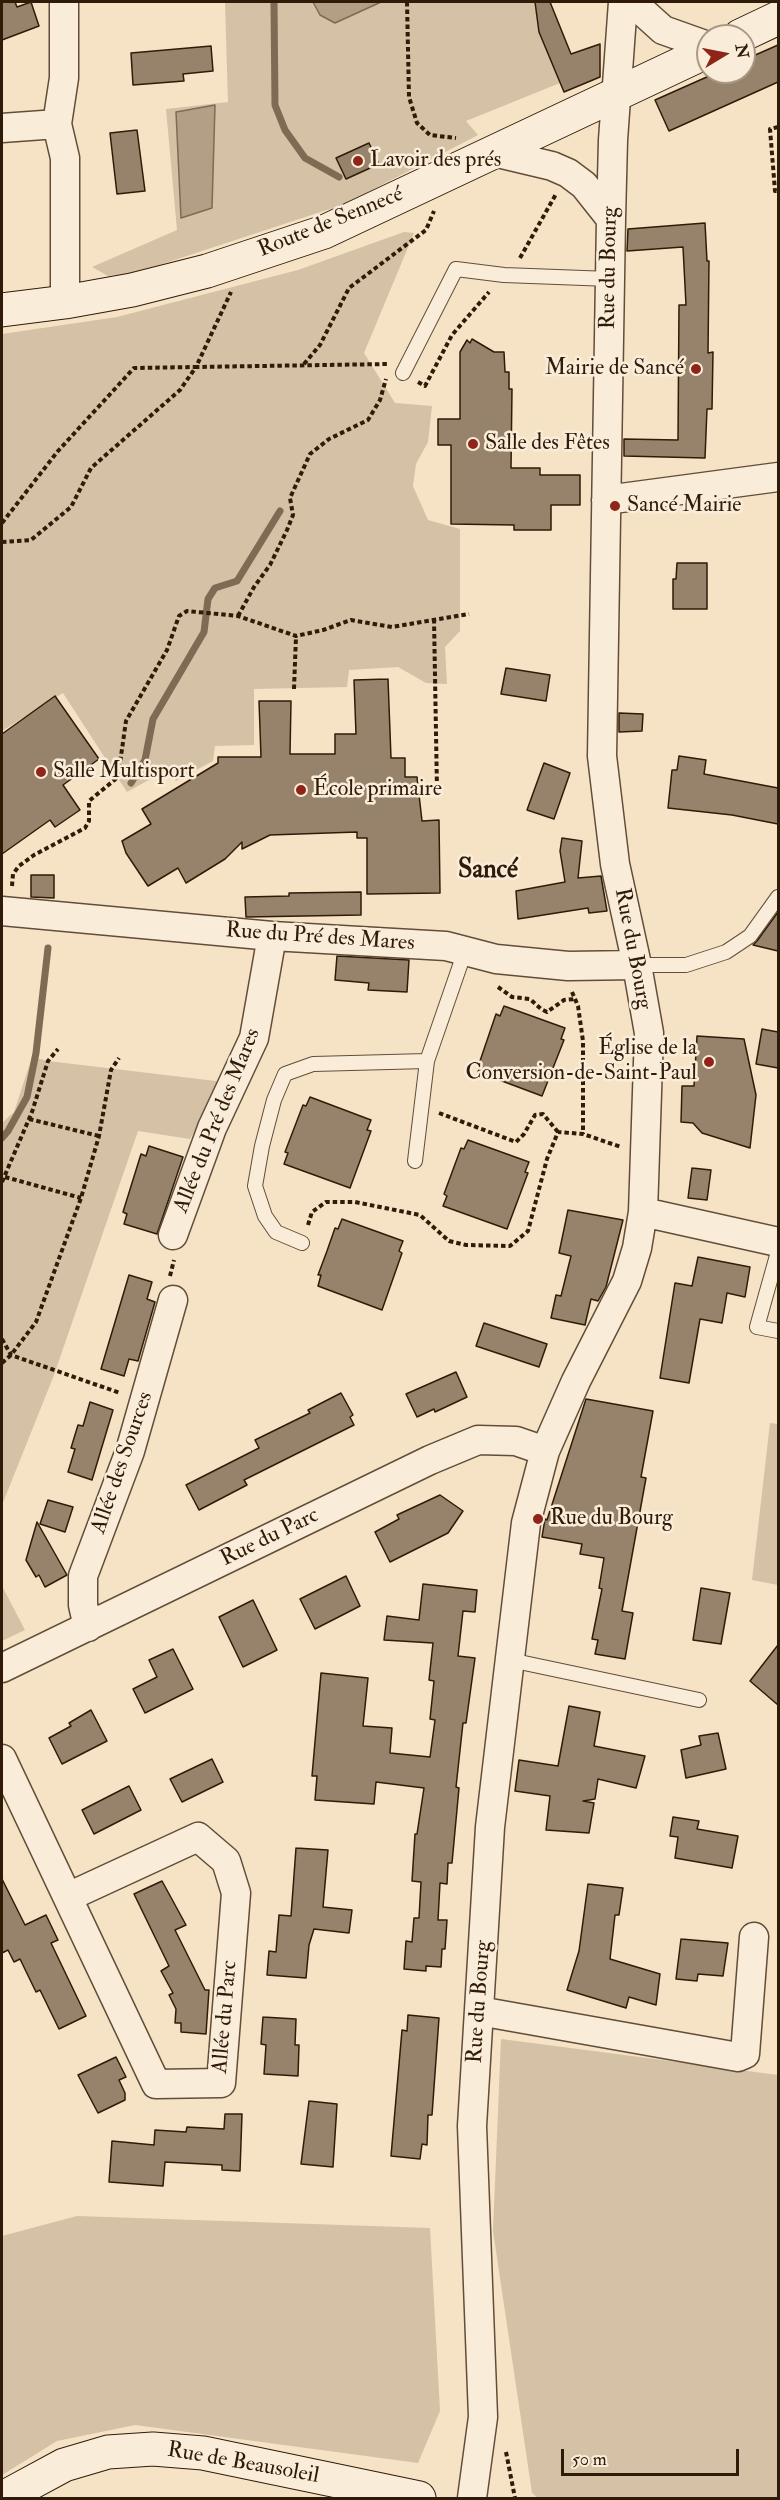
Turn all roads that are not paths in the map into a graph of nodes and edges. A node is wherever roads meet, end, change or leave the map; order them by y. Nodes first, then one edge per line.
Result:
1 (64, 2) edge
2 (623, 2) edge
3 (632, 2) edge
4 (778, 18) edge
5 (756, 28) edge
6 (696, 42) edge
7 (696, 57) edge
8 (616, 94) junction
9 (57, 124) junction
10 (2, 128) edge
11 (493, 152) junction
12 (611, 219) junction
13 (610, 279) junction
14 (65, 302) junction
15 (2, 310) edge
16 (403, 373) road end
17 (778, 477) edge
18 (606, 500) junction
19 (778, 897) edge
20 (7, 911) edge
21 (272, 936) junction
22 (465, 951) junction
23 (638, 965) junction
24 (427, 1061) junction
25 (415, 1161) dead end
26 (643, 1212) junction
27 (173, 1235) road end
28 (778, 1242) edge
29 (302, 1243) road end
30 (778, 1252) edge
31 (173, 1300) road end
32 (778, 1331) edge
33 (545, 1451) junction
34 (88, 1627) junction
35 (510, 1660) junction
36 (2, 1668) edge
37 (699, 1700) dead end
38 (2, 1759) edge
39 (68, 1897) junction
40 (754, 1937) dead end
41 (479, 2011) junction
42 (3, 2499) edge
43 (419, 2499) edge
44 (472, 2499) edge

1 - 9 street
2 - 8 street, Rue du Bourg
3 - 6 street
4 - 5 street
7 - 8 street, Route de Sennecé
8 - 11 street, Route de Sennecé
8 - 12 street, Rue du Bourg
9 - 10 street
9 - 14 street
11 - 12 street
11 - 14 street, Route de Sennecé
12 - 13 street, Rue du Bourg
13 - 16 lane
13 - 18 street, Rue du Bourg
14 - 15 street, Route de Sennecé
17 - 18 street
18 - 23 street, Rue du Bourg
19 - 23 lane
20 - 21 street, Rue du Pré des Mares
21 - 22 street, Rue du Pré des Mares
21 - 27 street, Allée du Pré des Mares
22 - 23 street, Rue du Pré des Mares
22 - 24 lane
23 - 26 street, Rue du Bourg
24 - 25 lane
24 - 29 lane
26 - 28 street
26 - 33 street, Rue du Bourg
30 - 32 lane
31 - 34 street, Allée des Sources
33 - 34 street, Rue du Parc
33 - 35 street, Rue du Bourg
34 - 36 street, Rue du Parc
35 - 37 lane
35 - 41 street, Rue du Bourg
38 - 39 street, Allée du Parc
39 - 39 street, Allée du Parc
40 - 41 street
41 - 44 street, Rue du Bourg
42 - 43 street, Rue de Beausoleil

